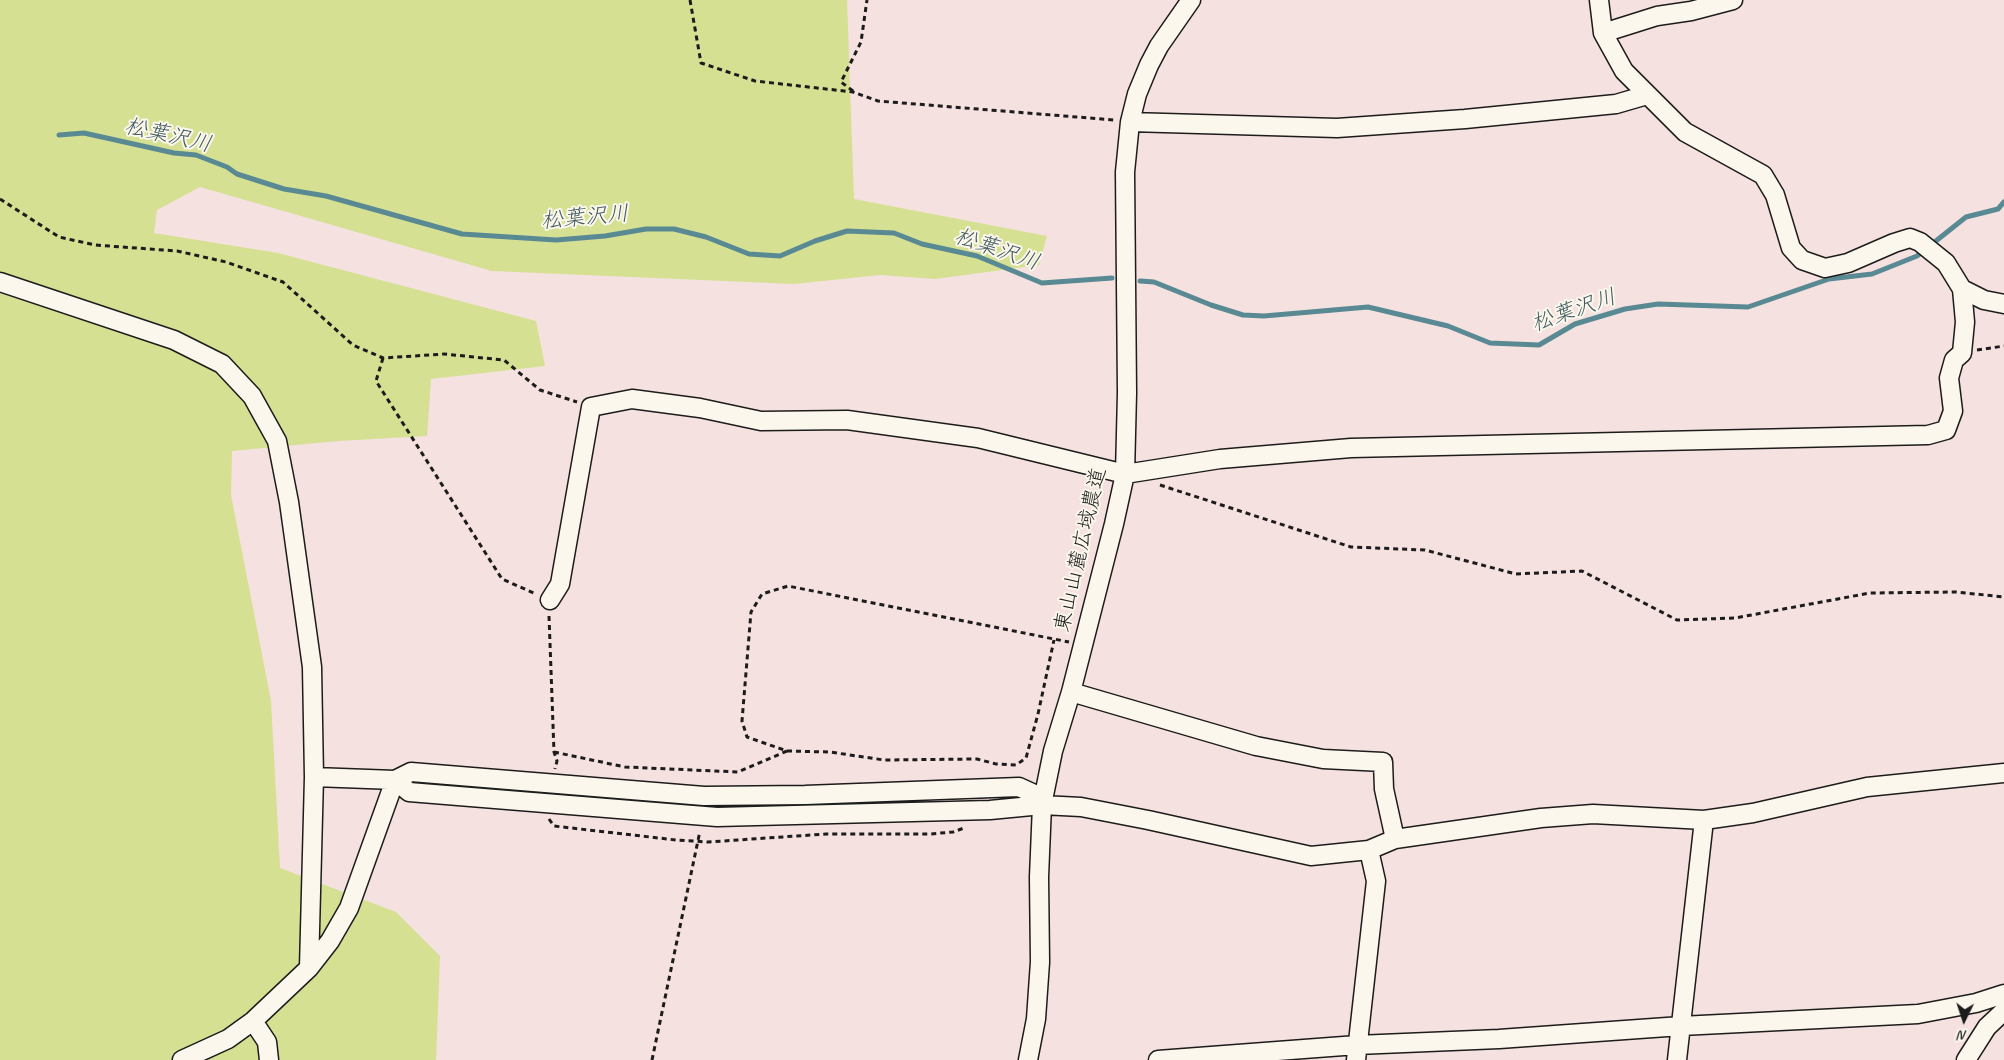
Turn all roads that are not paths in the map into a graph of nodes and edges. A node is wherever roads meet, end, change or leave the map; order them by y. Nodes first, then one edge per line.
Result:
1 (1191, 0) edge
2 (1599, 0) edge
3 (1733, 0) edge
4 (1603, 33) junction
5 (1647, 95) junction
6 (1130, 122) junction
7 (0, 282) edge
8 (1962, 289) junction
9 (2004, 304) edge
10 (1125, 474) junction
11 (550, 600) road end
12 (1071, 692) junction
13 (2004, 773) edge
14 (314, 778) junction
15 (395, 780) junction
16 (1043, 801) junction
17 (1704, 820) junction
18 (1395, 839) junction
19 (1369, 850) junction
20 (309, 968) junction
21 (2004, 994) edge
22 (2004, 1011) edge
23 (253, 1021) junction
24 (1681, 1026) junction
25 (1357, 1052) edge
26 (182, 1060) edge
27 (269, 1060) edge
28 (1028, 1060) edge
29 (1158, 1060) edge
30 (1677, 1060) edge
31 (1966, 1060) edge

1 - 6 street, 東山山麓広域農道
2 - 4 street
3 - 4 street
4 - 5 street
5 - 6 street
5 - 8 street
6 - 10 street, 東山山麓広域農道
7 - 14 street
8 - 9 street
8 - 10 street
10 - 11 street
10 - 12 street, 東山山麓広域農道
12 - 16 street, 東山山麓広域農道
12 - 18 street
13 - 17 street
14 - 15 street
14 - 20 street
15 - 16 street
15 - 16 street
15 - 20 street
16 - 19 street
16 - 28 street, 東山山麓広域農道
17 - 18 street
17 - 24 street
18 - 19 street
19 - 25 street
20 - 23 street
21 - 24 street
22 - 31 street
23 - 26 street
23 - 27 street
24 - 25 street
24 - 30 street
25 - 29 street

